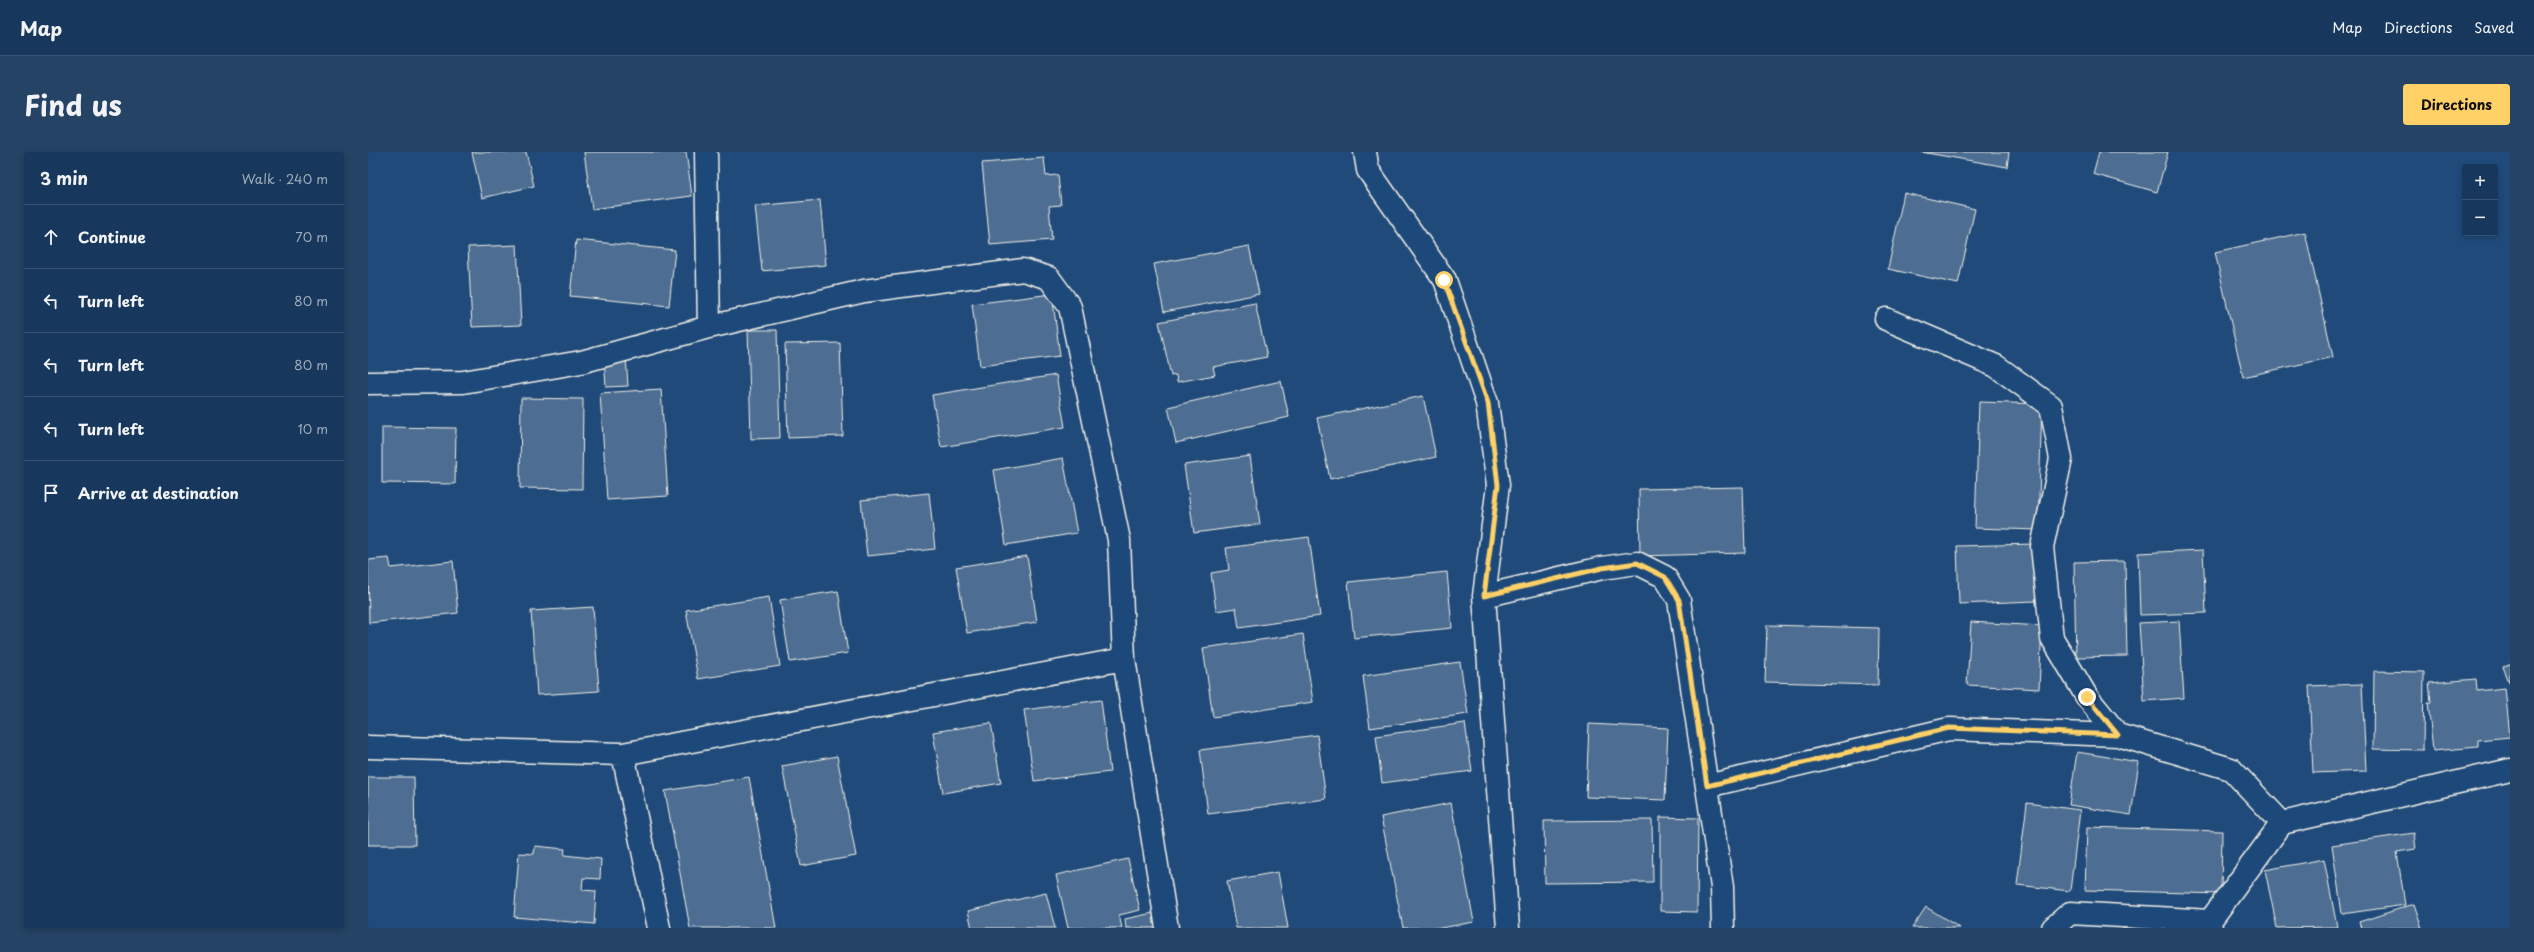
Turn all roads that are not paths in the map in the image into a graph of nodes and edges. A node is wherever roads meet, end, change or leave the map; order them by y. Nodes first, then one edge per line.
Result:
1 (706, 152) edge
2 (1365, 152) edge
3 (1886, 319) dead end
4 (710, 327) junction
5 (368, 383) edge
6 (1484, 596) junction
7 (1124, 658) junction
8 (2118, 735) junction
9 (368, 747) edge
10 (623, 754) junction
11 (2510, 770) edge
12 (1707, 786) junction
13 (2282, 823) junction
14 (2210, 925) edge
15 (659, 928) edge
16 (1167, 928) edge
17 (1508, 928) edge
18 (1723, 928) edge
19 (2053, 928) edge

1 - 4 street
2 - 6 street
3 - 8 street
4 - 5 street
4 - 7 street
6 - 12 street
6 - 17 street
7 - 10 street
7 - 16 street
8 - 12 street
8 - 13 street
9 - 10 street
10 - 15 street
11 - 13 street
12 - 18 street
13 - 14 street
14 - 19 street

